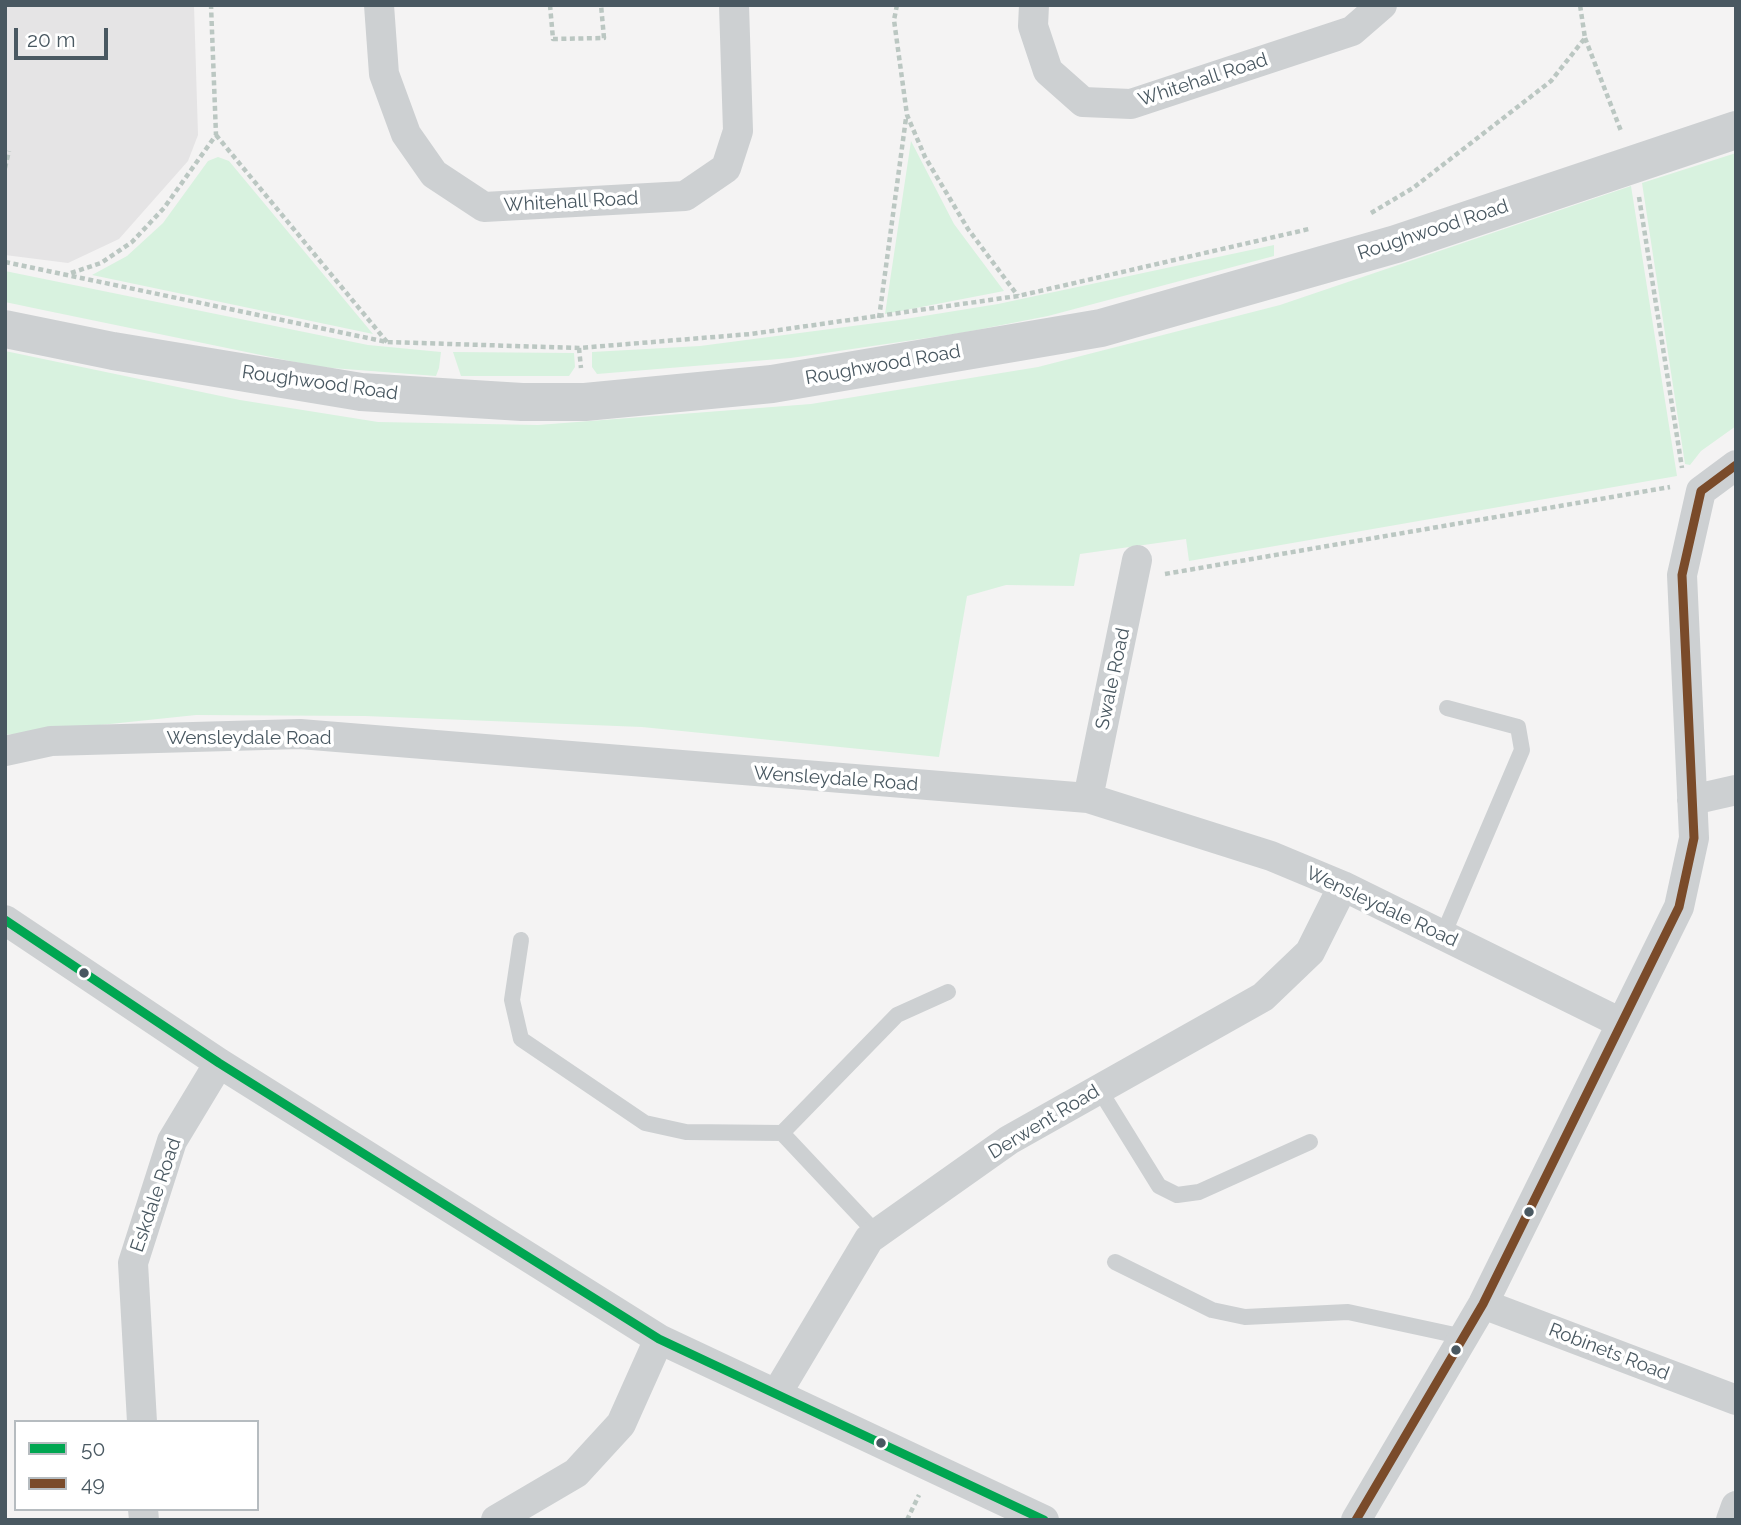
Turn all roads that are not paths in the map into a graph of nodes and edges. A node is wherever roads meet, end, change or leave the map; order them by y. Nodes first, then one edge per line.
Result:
1 (379, 5) edge
2 (734, 5) edge
3 (1034, 5) edge
4 (1382, 5) edge
5 (1736, 130) edge
6 (5, 329) edge
7 (1736, 466) edge
8 (1137, 560) dead end
9 (1447, 708) dead end
10 (5, 751) edge
11 (1736, 790) edge
12 (1088, 798) junction
13 (1692, 800) junction
14 (1343, 886) junction
15 (5, 920) edge
16 (1443, 935) junction
17 (521, 940) dead end
18 (948, 992) dead end
19 (1621, 1023) junction
20 (219, 1063) junction
21 (1100, 1089) junction
22 (782, 1133) junction
23 (1310, 1142) dead end
24 (877, 1234) junction
25 (1115, 1262) dead end
26 (1483, 1304) junction
27 (1464, 1337) junction
28 (659, 1339) junction
29 (777, 1393) junction
30 (1736, 1400) edge
31 (142, 1420) edge
32 (1736, 1506) edge
33 (496, 1520) edge
34 (1044, 1520) edge
35 (1356, 1520) edge
36 (1731, 1520) edge

1 - 2 street, Whitehall Road
3 - 4 street, Whitehall Road
5 - 6 street, Roughwood Road
7 - 13 street
8 - 12 street, Swale Road
9 - 16 lane
10 - 12 street, Wensleydale Road
11 - 13 street
12 - 14 street, Wensleydale Road
13 - 19 street
14 - 16 street, Wensleydale Road
14 - 21 street, Derwent Road
15 - 20 street
16 - 19 street, Wensleydale Road
17 - 22 lane
18 - 22 lane
19 - 26 street
20 - 28 street
20 - 31 street, Eskdale Road
21 - 23 lane
21 - 24 street, Derwent Road
22 - 24 lane
24 - 29 street, Derwent Road
25 - 27 lane
26 - 27 street
26 - 30 street, Robinets Road
27 - 35 street
28 - 29 street
28 - 33 street
29 - 34 street
32 - 36 street

